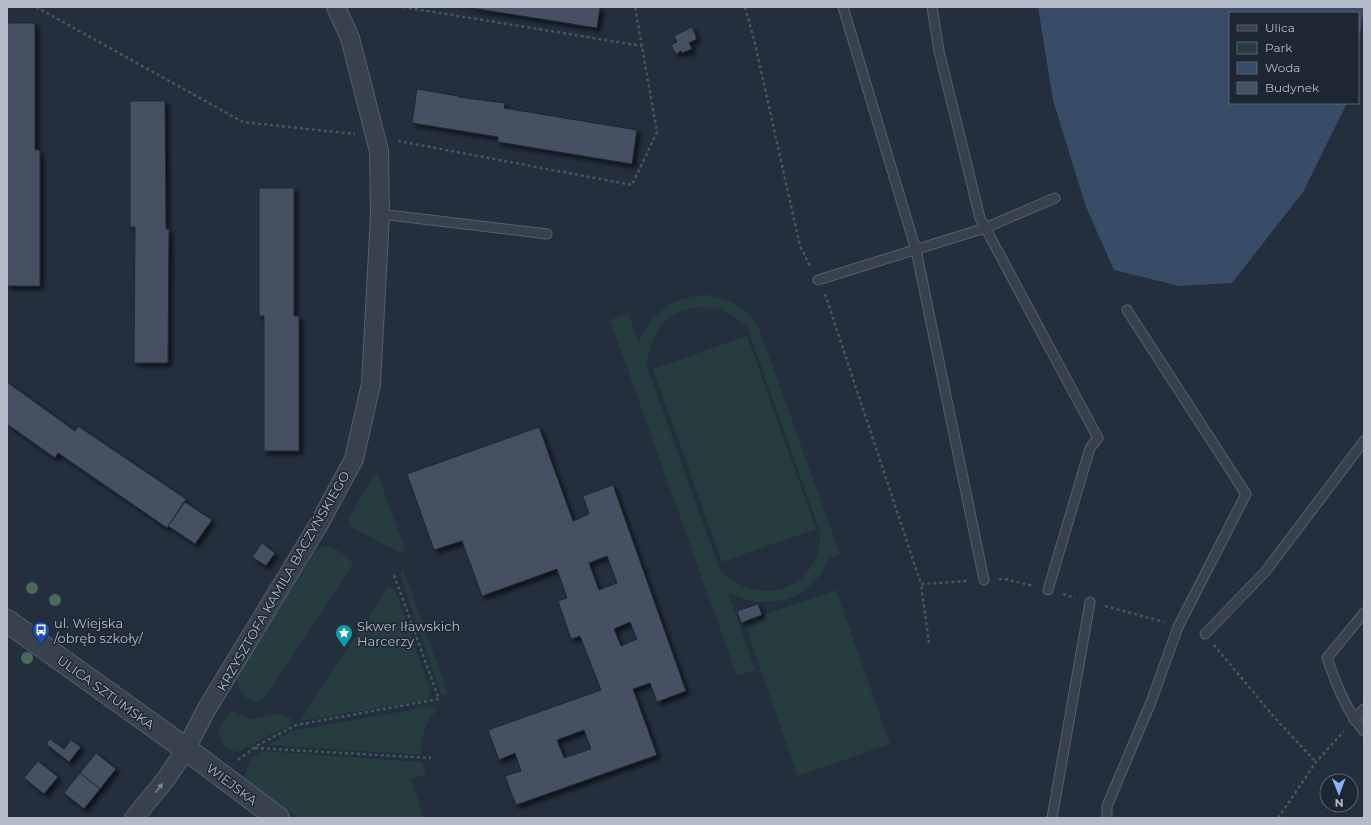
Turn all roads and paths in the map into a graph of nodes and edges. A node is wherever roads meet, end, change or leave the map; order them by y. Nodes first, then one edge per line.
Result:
1 (36, 7) edge
2 (336, 7) edge
3 (403, 7) edge
4 (636, 7) edge
5 (745, 7) edge
6 (843, 7) edge
7 (932, 7) edge
8 (642, 46) junction
9 (375, 137) junction
10 (1055, 198) dead end
11 (380, 214) junction
12 (986, 228) junction
13 (547, 234) dead end
14 (916, 250) junction
15 (818, 280) junction
16 (1127, 310) dead end
17 (1364, 441) edge
18 (394, 575) dead end
19 (984, 580) junction
20 (921, 584) junction
21 (1048, 590) junction
22 (1090, 602) junction
23 (1364, 613) edge
24 (7, 621) edge
25 (1178, 627) junction
26 (1205, 634) joint
27 (929, 643) dead end
28 (1364, 709) edge
29 (1354, 720) junction
30 (1364, 731) edge
31 (255, 748) junction
32 (186, 749) junction
33 (432, 758) dead end
34 (238, 760) dead end
35 (1316, 762) junction
36 (134, 818) edge
37 (278, 818) edge
38 (1052, 818) edge
39 (1107, 818) edge
40 (1278, 818) edge

1 - 9 path
2 - 9 street, KRZYSZTOFA KAMILA BACZYŃSKIEGO
3 - 8 path
4 - 8 path
5 - 15 path
6 - 14 lane
7 - 12 lane
8 - 9 path
9 - 11 street, KRZYSZTOFA KAMILA BACZYŃSKIEGO
10 - 12 lane
11 - 13 lane
11 - 32 street, KRZYSZTOFA KAMILA BACZYŃSKIEGO
12 - 14 lane
12 - 21 lane
14 - 15 lane
14 - 19 lane
15 - 20 path
16 - 25 lane
17 - 26 lane
18 - 31 path
19 - 20 path
19 - 21 path
20 - 27 path
21 - 22 path
22 - 25 path
22 - 38 lane
23 - 29 lane
24 - 32 street, ULICA SZTUMSKA
25 - 39 lane
26 - 35 path
28 - 29 lane
29 - 30 lane
29 - 35 path
31 - 33 path
31 - 34 path
36 -> 32 street, KRZYSZTOFA KAMILA BACZYŃSKIEGO
32 - 37 street, WIEJSKA
35 - 40 path

